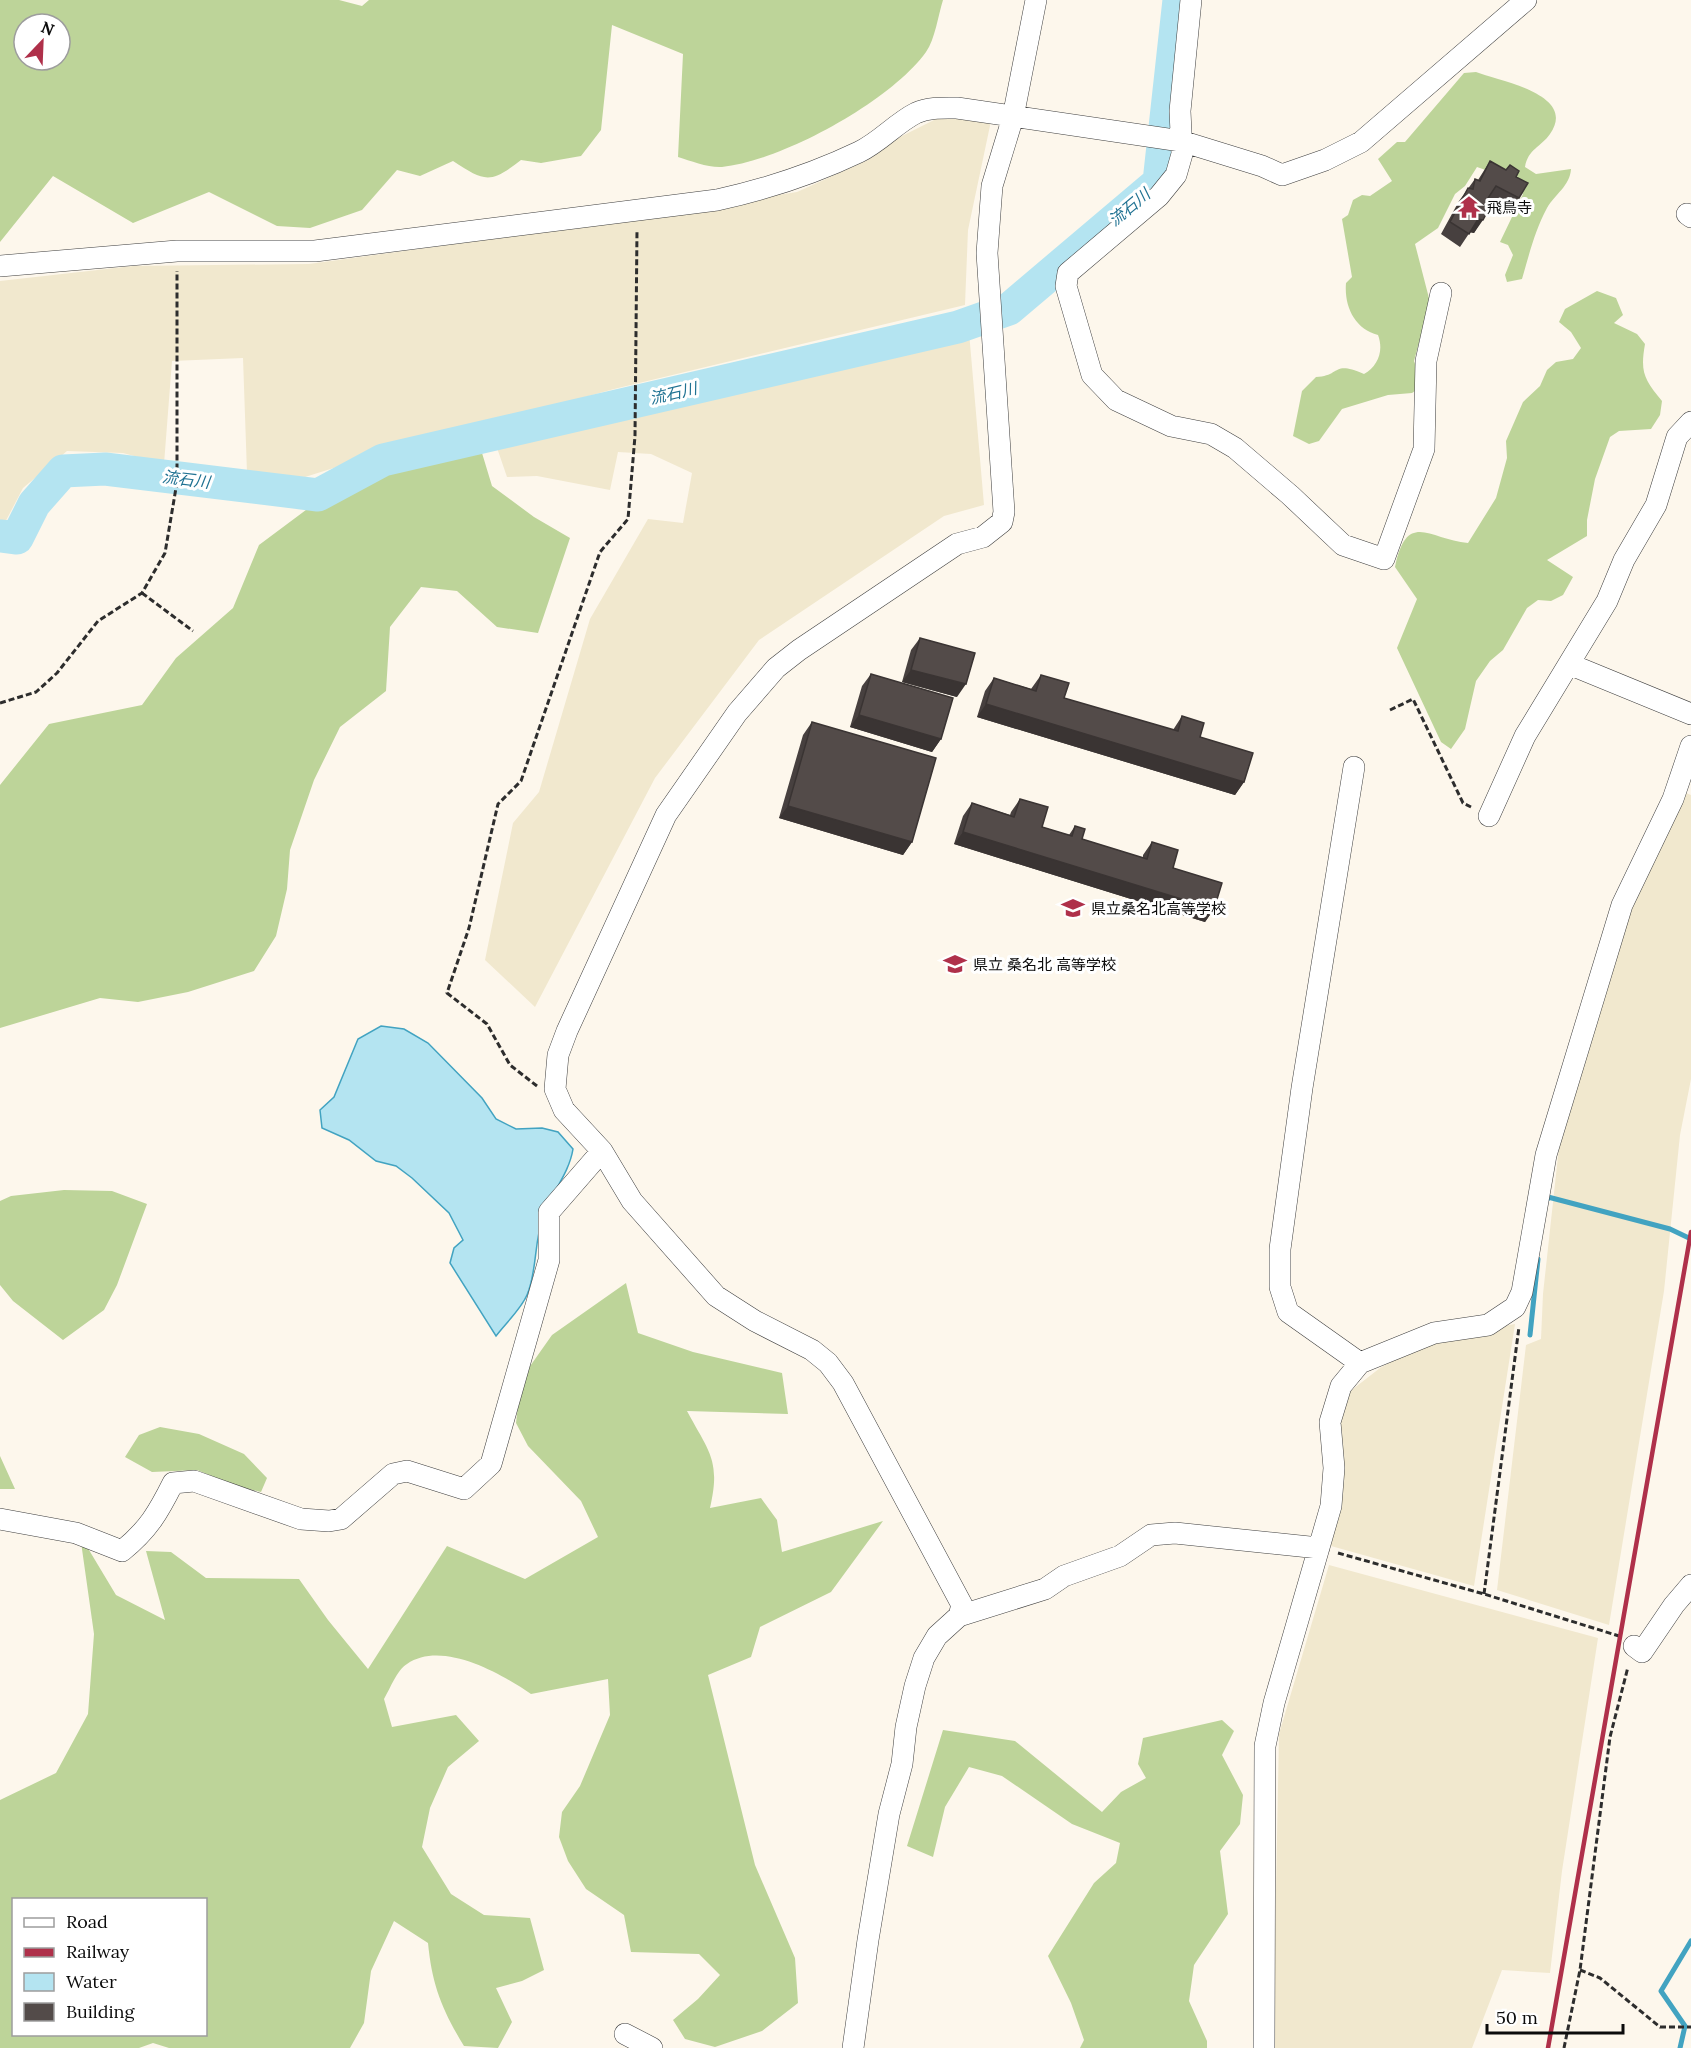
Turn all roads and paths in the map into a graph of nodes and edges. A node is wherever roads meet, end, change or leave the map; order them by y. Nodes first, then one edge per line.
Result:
1 (1036, 0) edge
2 (1191, 0) edge
3 (1526, 0) edge
4 (1013, 117) junction
5 (1181, 141) junction
6 (637, 210) junction
7 (177, 251) junction
8 (0, 266) edge
9 (1441, 293) dead end
10 (1691, 422) edge
11 (142, 593) junction
12 (193, 631) dead end
13 (1569, 664) junction
14 (0, 703) edge
15 (1390, 710) dead end
16 (1691, 714) edge
17 (1691, 746) edge
18 (1354, 767) dead end
19 (1489, 816) joint
20 (555, 1089) junction
21 (602, 1151) junction
22 (1515, 1307) junction
23 (1360, 1363) junction
24 (0, 1519) edge
25 (1319, 1548) junction
26 (1691, 1585) edge
27 (1484, 1594) junction
28 (959, 1616) junction
29 (1603, 1629) dead end
30 (1634, 1646) joint
31 (1580, 1970) junction
32 (1691, 2027) edge
33 (625, 2034) dead end
34 (652, 2048) edge
35 (853, 2048) edge
36 (1264, 2048) edge
37 (1564, 2048) edge

1 - 4 street
2 - 5 street
3 - 5 street
4 - 5 street
4 - 6 street
4 - 20 street
5 - 9 street
6 - 7 street
6 - 20 path
7 - 8 street
7 - 11 path
10 - 13 street
11 - 12 path
11 - 14 path
13 - 16 street
13 - 19 street
15 - 19 path
17 - 22 street
18 - 23 street
20 - 21 street
21 - 24 street
21 - 28 street
22 - 23 street
22 - 27 path
23 - 25 street
25 - 27 path
25 - 28 street
25 - 36 street
26 - 30 street
27 - 29 path
28 - 35 street
30 - 31 path
31 - 32 path
31 - 37 path
33 - 34 street

